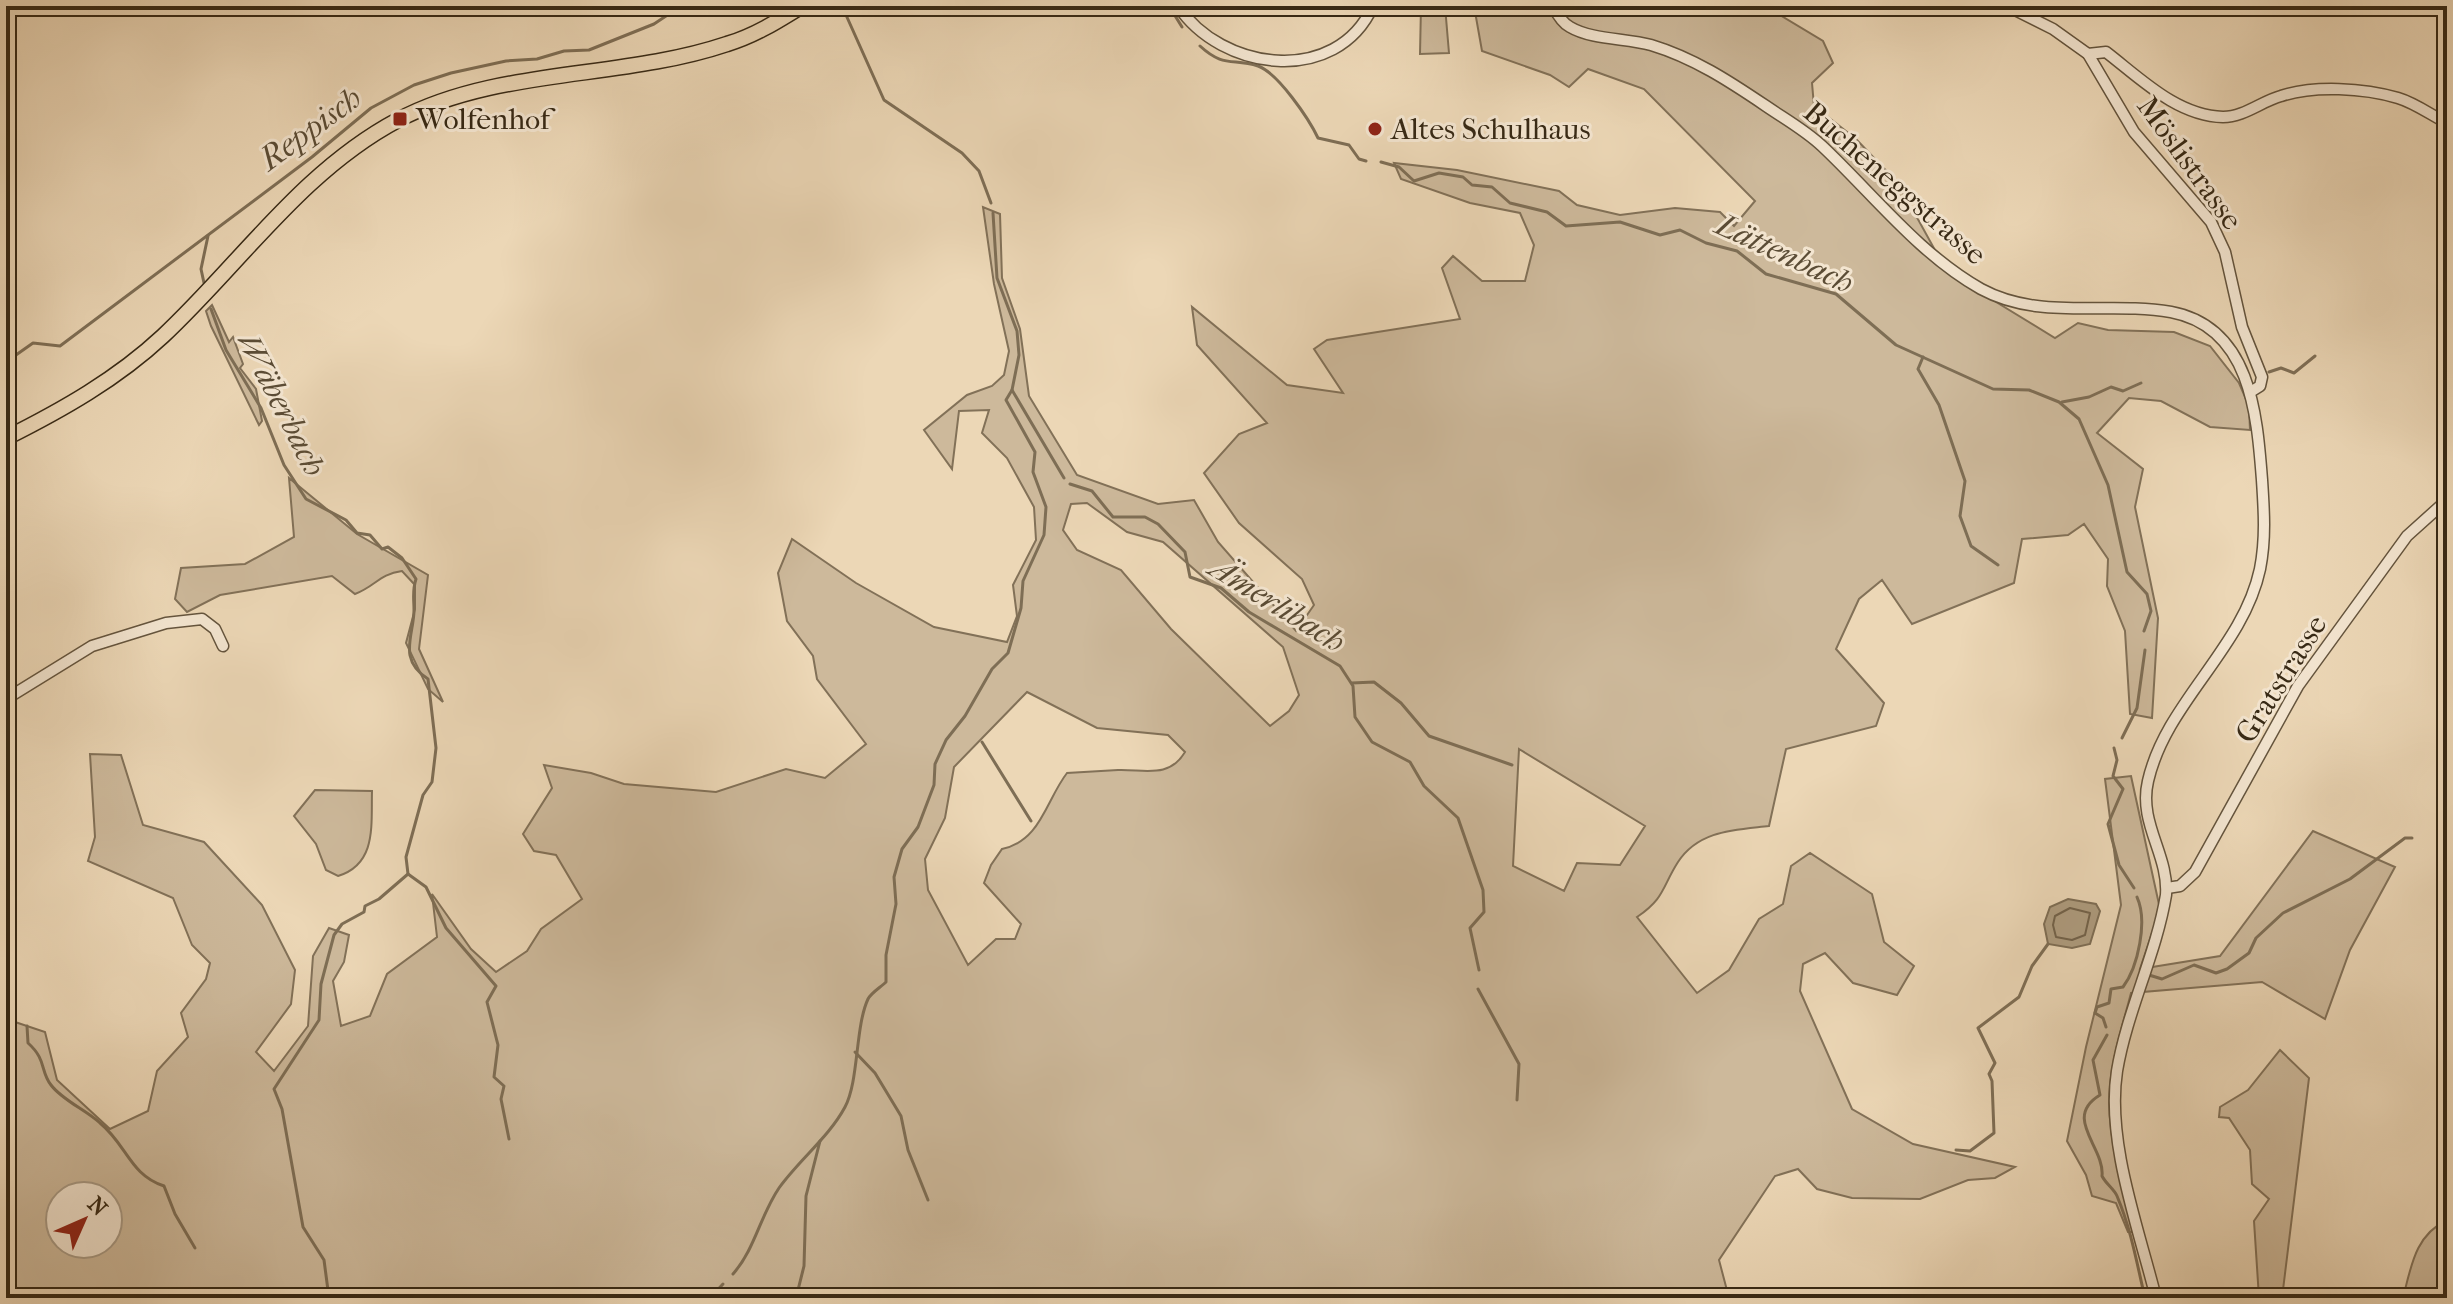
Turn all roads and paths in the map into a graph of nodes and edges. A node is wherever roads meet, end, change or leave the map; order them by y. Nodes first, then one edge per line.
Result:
1 (802, 6) edge
2 (1178, 6) edge
3 (1373, 6) edge
4 (1553, 6) edge
5 (2007, 6) edge
6 (2088, 54) junction
7 (2447, 123) edge
8 (2252, 391) junction
9 (6, 438) edge
10 (2447, 500) edge
11 (223, 646) dead end
12 (6, 699) edge
13 (2167, 888) junction
14 (2156, 1298) edge

1 - 9 main road
2 - 3 street
4 - 8 street, Bucheneggstrasse
5 - 6 street, Möslistrasse
6 - 7 street
6 - 8 street, Möslistrasse
8 - 13 street, Bucheneggstrasse
10 - 13 street, Gratstrasse
11 - 12 street
13 - 14 street

